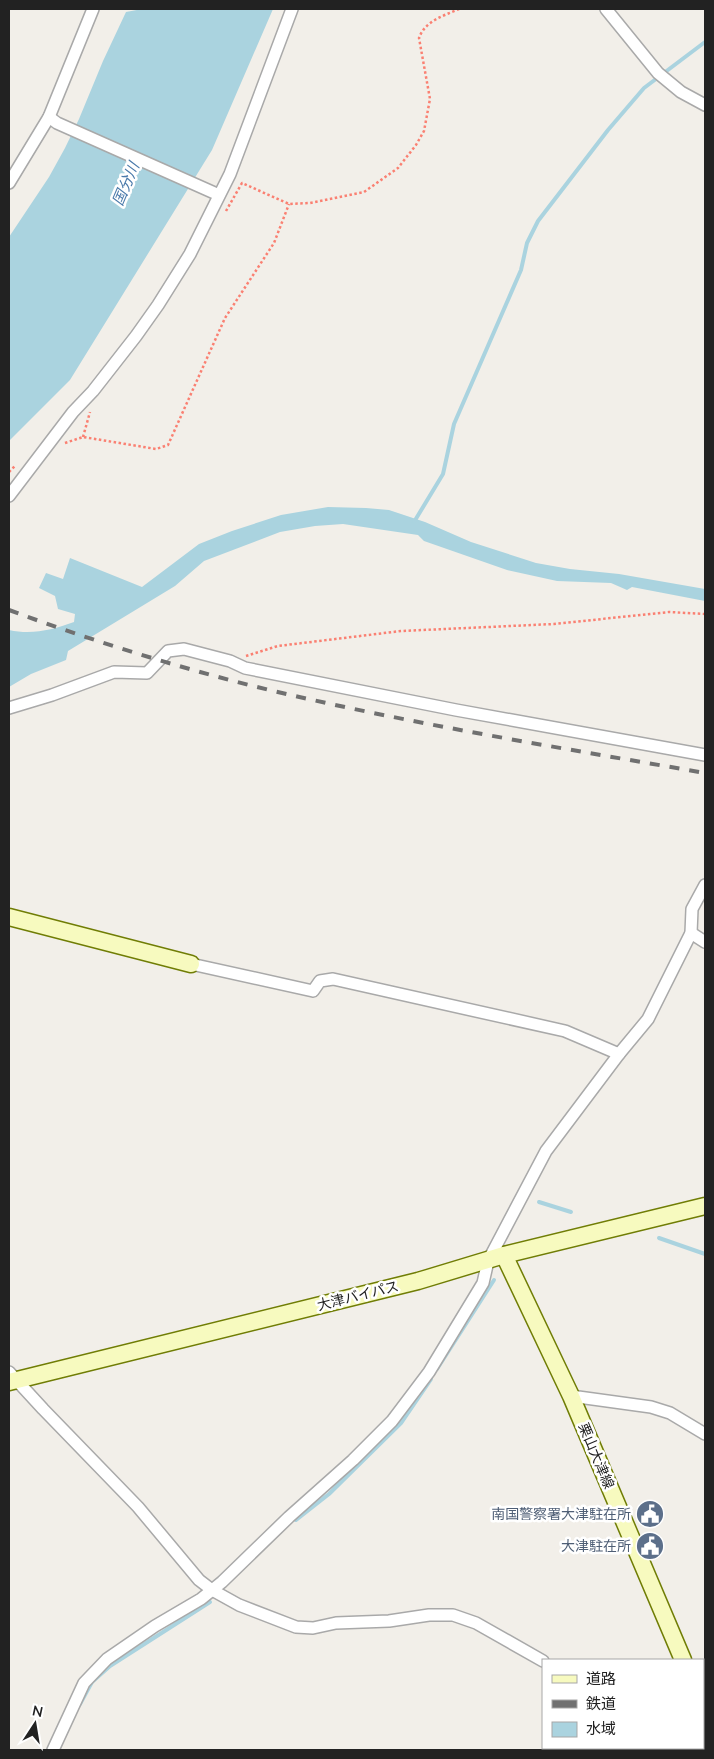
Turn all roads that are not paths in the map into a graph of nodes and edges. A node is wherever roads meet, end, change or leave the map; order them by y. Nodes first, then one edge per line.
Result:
1 (93, 9) edge
2 (292, 9) edge
3 (606, 9) edge
4 (705, 105) edge
5 (53, 120) junction
6 (10, 180) edge
7 (219, 195) junction
8 (9, 496) edge
9 (9, 708) edge
10 (705, 755) edge
11 (705, 885) edge
12 (9, 917) edge
13 (692, 934) junction
14 (705, 942) edge
15 (191, 964) joint
16 (619, 1054) junction
17 (705, 1206) edge
18 (504, 1255) junction
19 (488, 1261) junction
20 (11, 1378) edge
21 (571, 1396) junction
22 (705, 1434) edge
23 (212, 1590) junction
24 (683, 1659) edge
25 (542, 1660) edge
26 (53, 1750) edge

1 - 5 street
2 - 7 street
3 - 4 street
5 - 6 street
5 - 7 street
7 - 8 street
9 - 10 street
11 - 13 street
12 - 15 main road
13 - 14 street
13 - 16 street
15 - 16 street
16 - 19 street
17 - 18 main road, 大津バイパス
18 - 19 main road, 大津バイパス
18 - 21 main road, 栗山大津線
19 - 20 main road, 大津バイパス
19 - 23 street
20 - 23 street
21 - 22 street
21 - 24 main road, 栗山大津線
23 - 25 street
23 - 26 street

